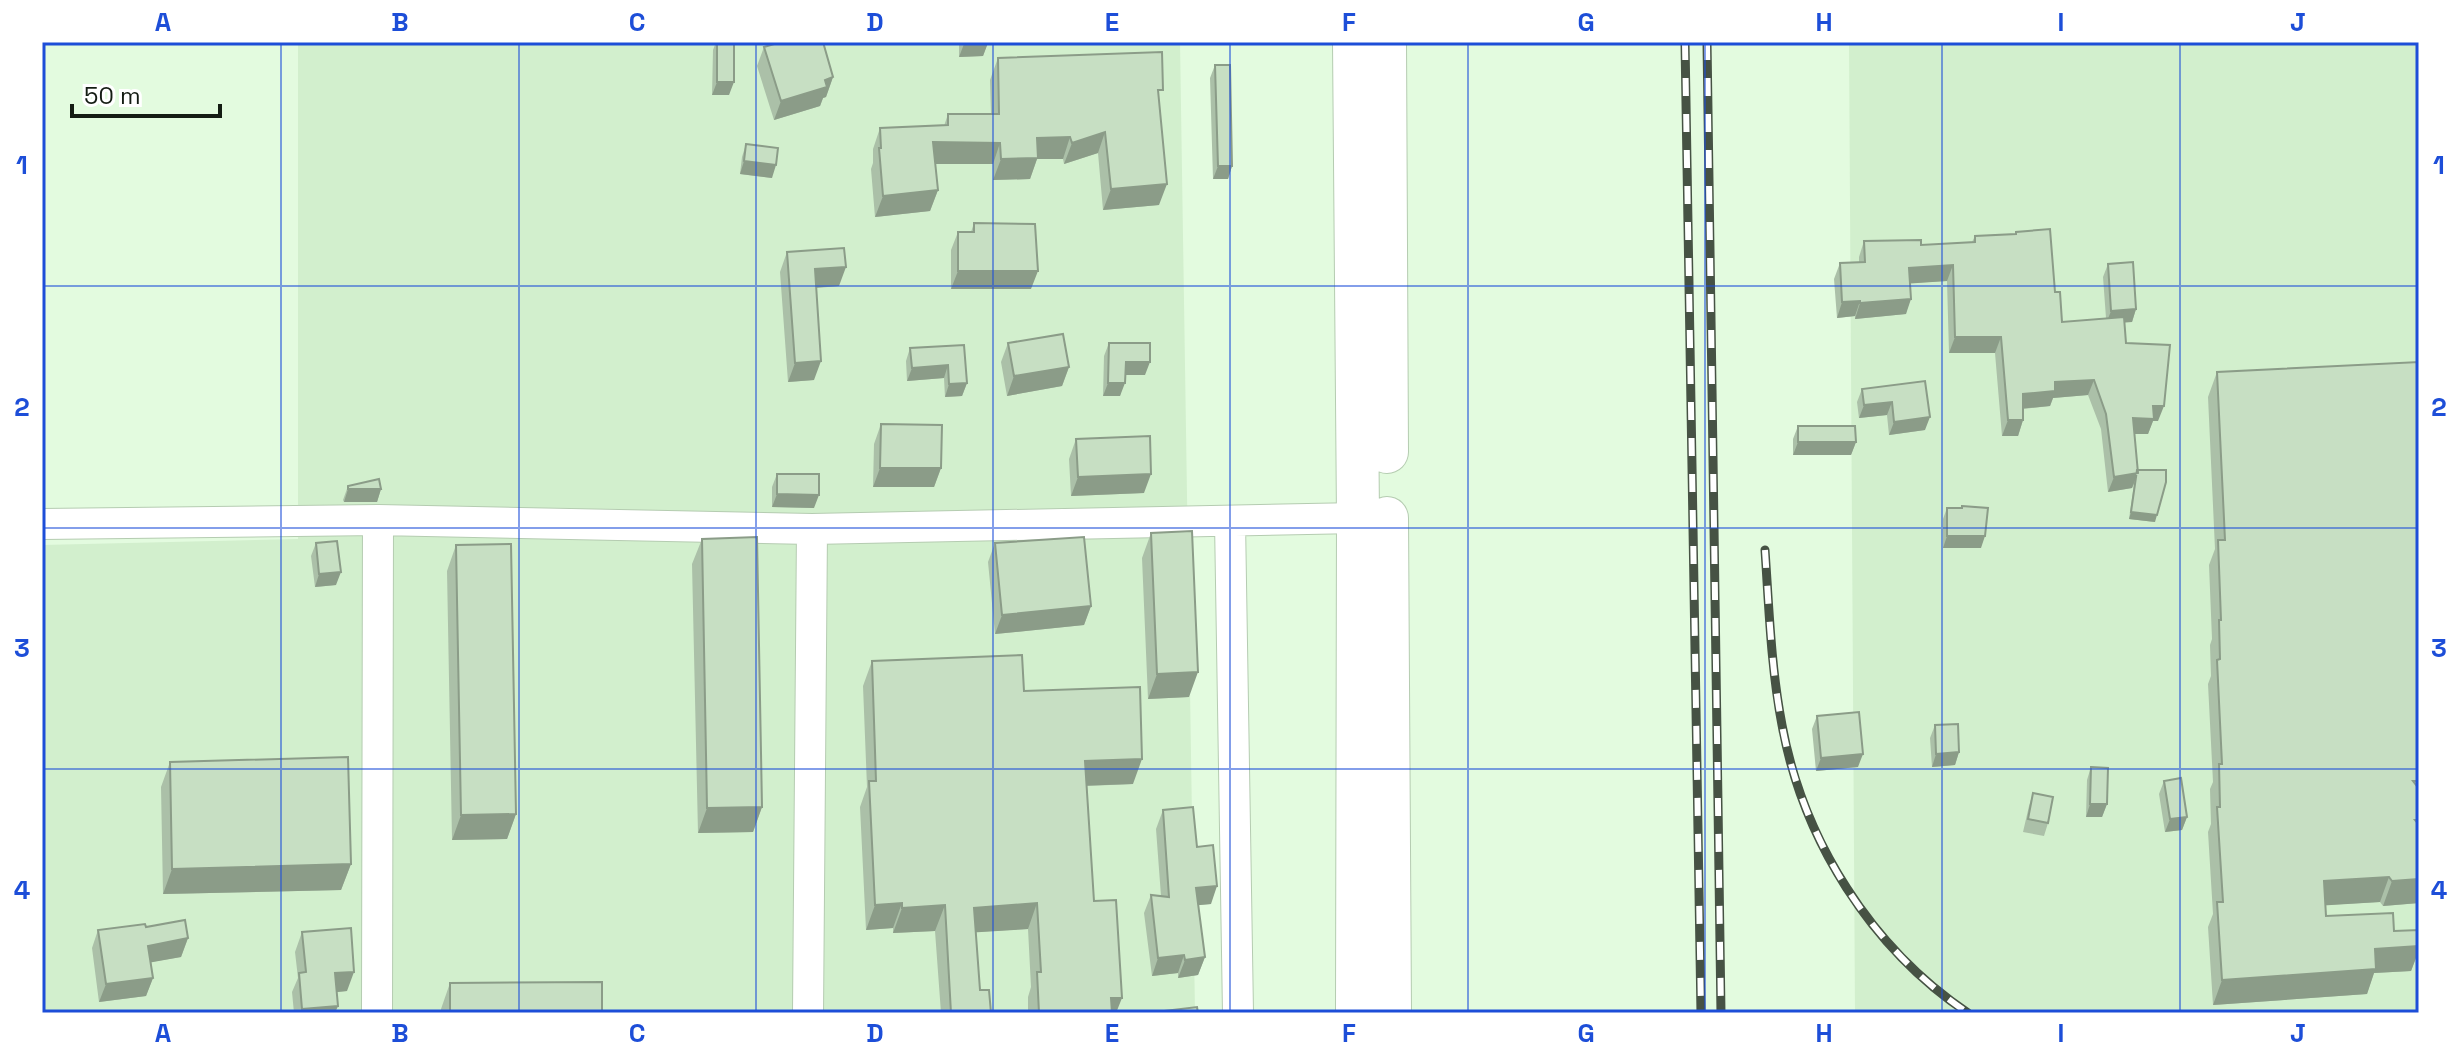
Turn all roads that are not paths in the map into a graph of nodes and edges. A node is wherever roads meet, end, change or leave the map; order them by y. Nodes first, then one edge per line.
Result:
1 (1354, 42) edge
2 (1385, 42) edge
3 (1358, 518) junction
4 (378, 520) junction
5 (1230, 521) junction
6 (42, 524) edge
7 (812, 529) junction
8 (377, 1013) edge
9 (808, 1013) edge
10 (1238, 1013) edge
11 (1357, 1013) edge
12 (1390, 1013) edge

1 - 3 highway
2 - 12 highway
3 - 5 street
3 - 11 highway
4 - 6 street
4 - 7 street
4 - 8 street
5 - 7 street
5 - 10 street
7 - 9 street

